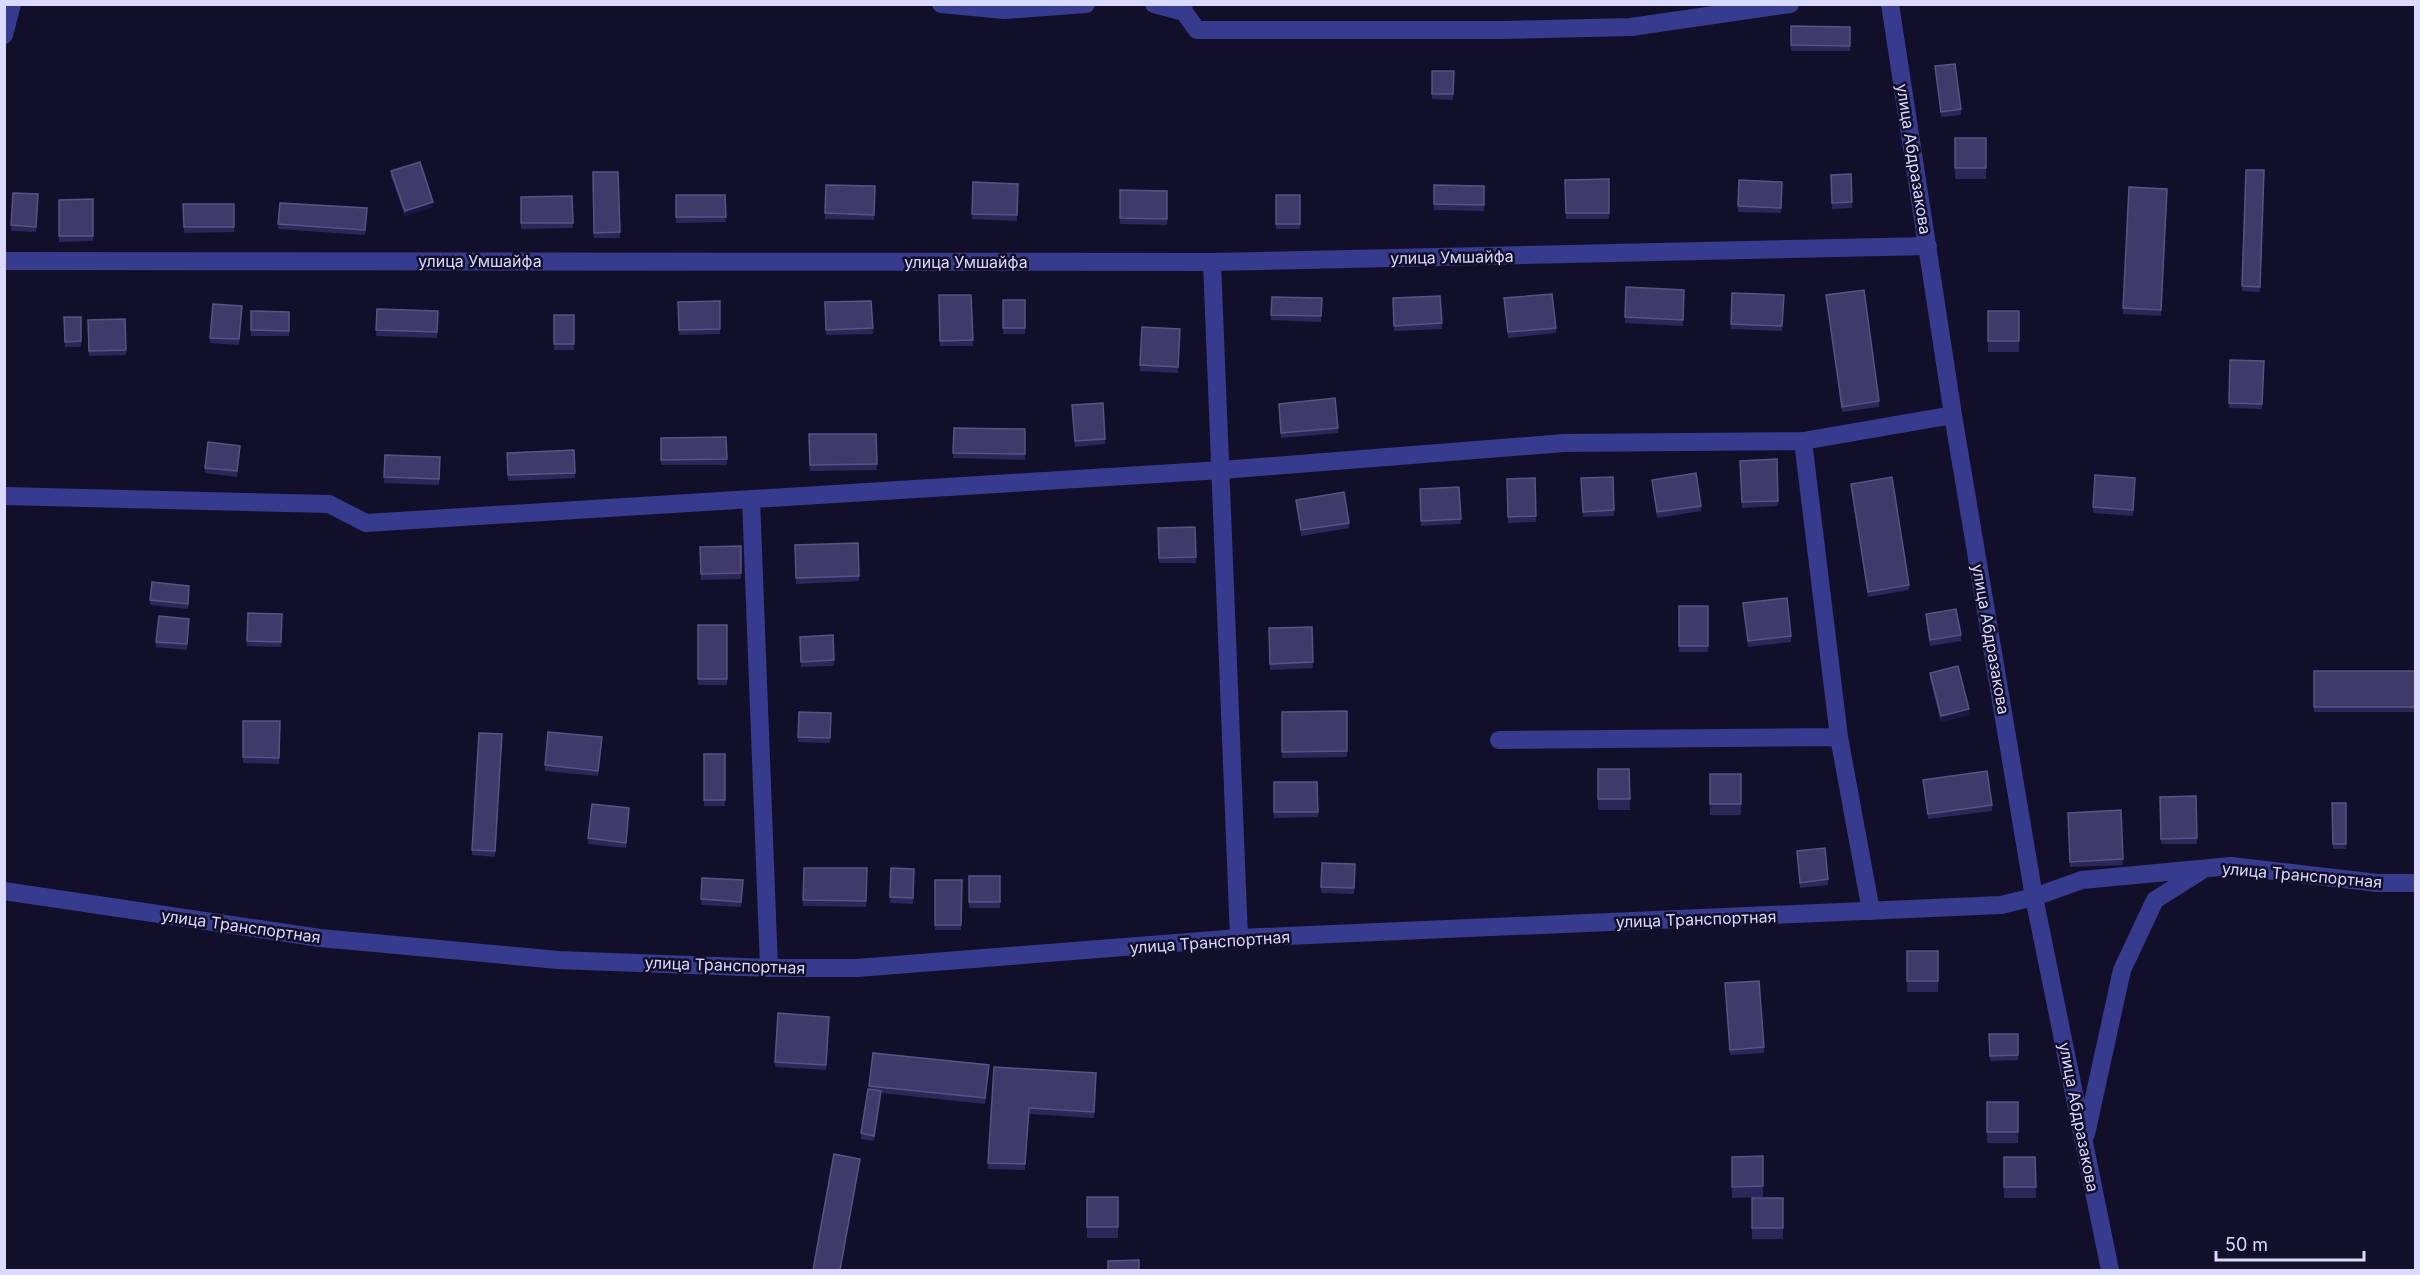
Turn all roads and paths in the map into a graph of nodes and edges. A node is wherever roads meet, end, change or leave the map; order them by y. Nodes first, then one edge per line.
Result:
1 (12, 4) edge
2 (941, 4) edge
3 (1086, 4) edge
4 (1154, 4) edge
5 (1790, 4) edge
6 (1890, 4) edge
7 (1183, 8) edge
8 (4, 35) edge
9 (1928, 246) junction
10 (4, 261) edge
11 (1212, 262) junction
12 (1953, 414) junction
13 (1803, 441) junction
14 (1222, 470) junction
15 (4, 496) edge
16 (751, 499) junction
17 (1839, 736) junction
18 (1499, 740) dead end
19 (2205, 868) junction
20 (2415, 883) edge
21 (4, 891) edge
22 (2034, 897) junction
23 (1871, 911) junction
24 (1239, 938) junction
25 (769, 968) junction
26 (2085, 1142) junction
27 (2110, 1270) edge

1 - 8 street
2 - 3 street
4 - 7 street
5 - 7 street
6 - 9 street, улица Абдразакова
9 - 11 street, улица Умшайфа
9 - 12 street, улица Абдразакова
10 - 11 street, улица Умшайфа
11 - 14 street
12 - 13 street
12 - 22 street, улица Абдразакова
13 - 14 street
13 - 17 street
14 - 16 street
14 - 24 street
15 - 16 street
16 - 25 street
17 - 18 street
17 - 23 street
19 - 20 street, улица Транспортная
19 - 22 street, улица Транспортная
19 - 26 street
21 - 25 street, улица Транспортная
22 - 23 street, улица Транспортная
22 - 26 street, улица Абдразакова
23 - 24 street, улица Транспортная
24 - 25 street, улица Транспортная
26 - 27 street, улица Абдразакова

